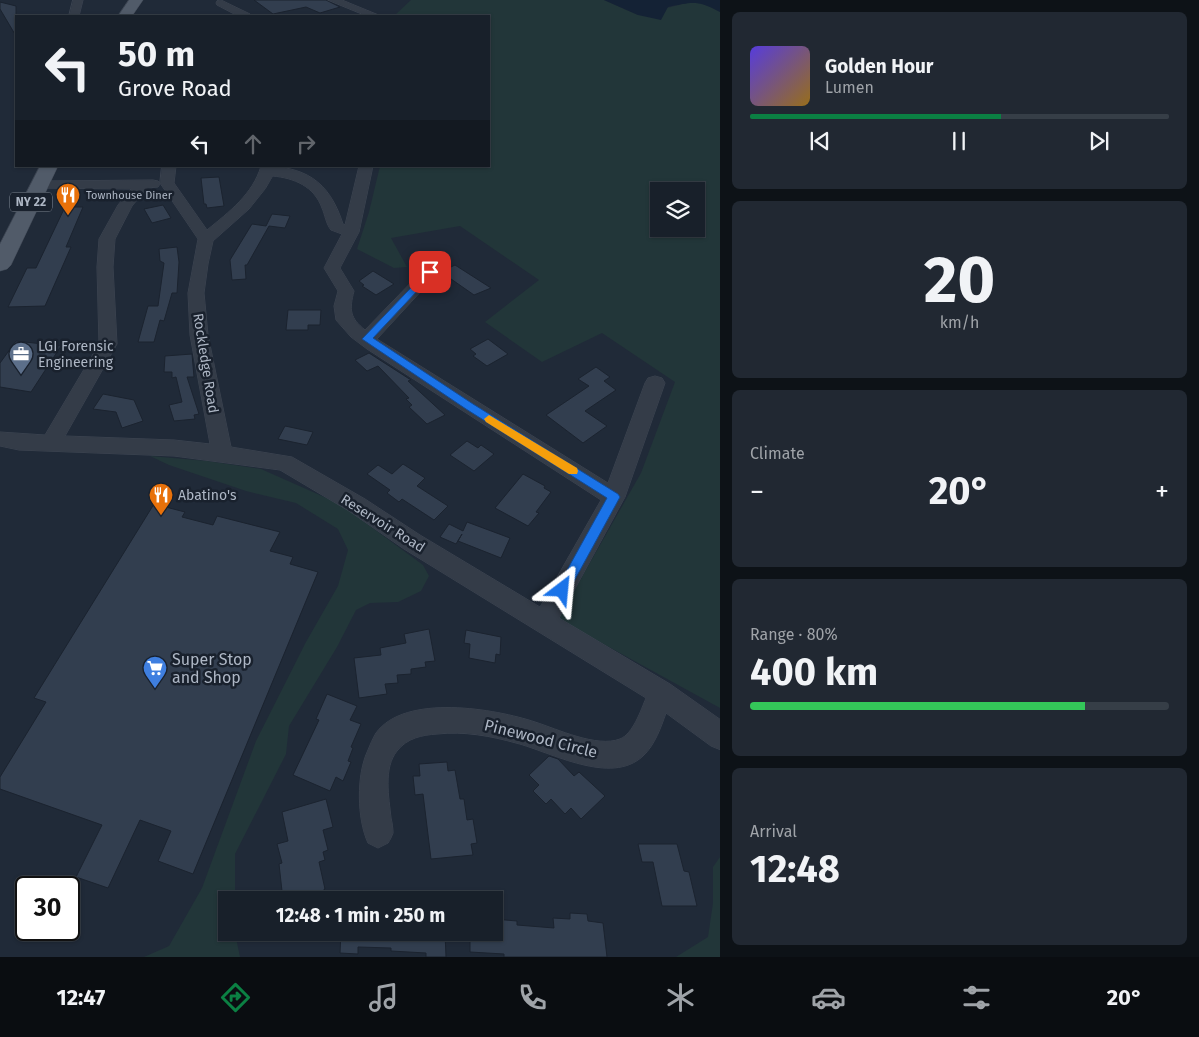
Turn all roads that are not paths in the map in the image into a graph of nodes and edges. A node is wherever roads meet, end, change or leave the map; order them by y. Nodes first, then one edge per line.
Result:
1 (78, 0) edge
2 (136, 0) edge
3 (333, 0) edge
4 (220, 4) edge
5 (74, 15) edge
6 (126, 15) edge
7 (244, 15) edge
8 (373, 15) edge
9 (50, 167) edge
10 (366, 167) edge
11 (268, 168) edge
12 (159, 179) edge
13 (41, 184) junction
14 (351, 232) junction
15 (7, 239) edge
16 (206, 239) junction
17 (0, 265) edge
18 (430, 272) dead end
19 (367, 339) junction
20 (655, 383) dead end
21 (0, 439) edge
22 (51, 443) junction
23 (222, 453) junction
24 (614, 497) junction
25 (545, 621) junction
26 (661, 694) junction
27 (720, 737) edge
28 (378, 833) dead end

1 - 5 street
2 - 6 main road
3 - 8 street
4 - 7 street
9 - 13 main road, NY 22
10 - 14 street
11 - 14 street
11 - 16 street
12 - 13 street
12 - 16 street
12 - 22 street
13 - 15 main road, NY 22
14 - 19 street
15 - 17 main road, NY 22
16 - 23 street, Rockledge Road
18 - 19 street
19 - 24 street
20 - 24 street
21 - 22 street, Reservoir Road
22 - 23 street, Reservoir Road
23 - 25 street, Reservoir Road
24 - 25 street
25 - 26 street, Reservoir Road
26 - 27 street, Reservoir Road
26 - 28 street, Pinewood Circle

